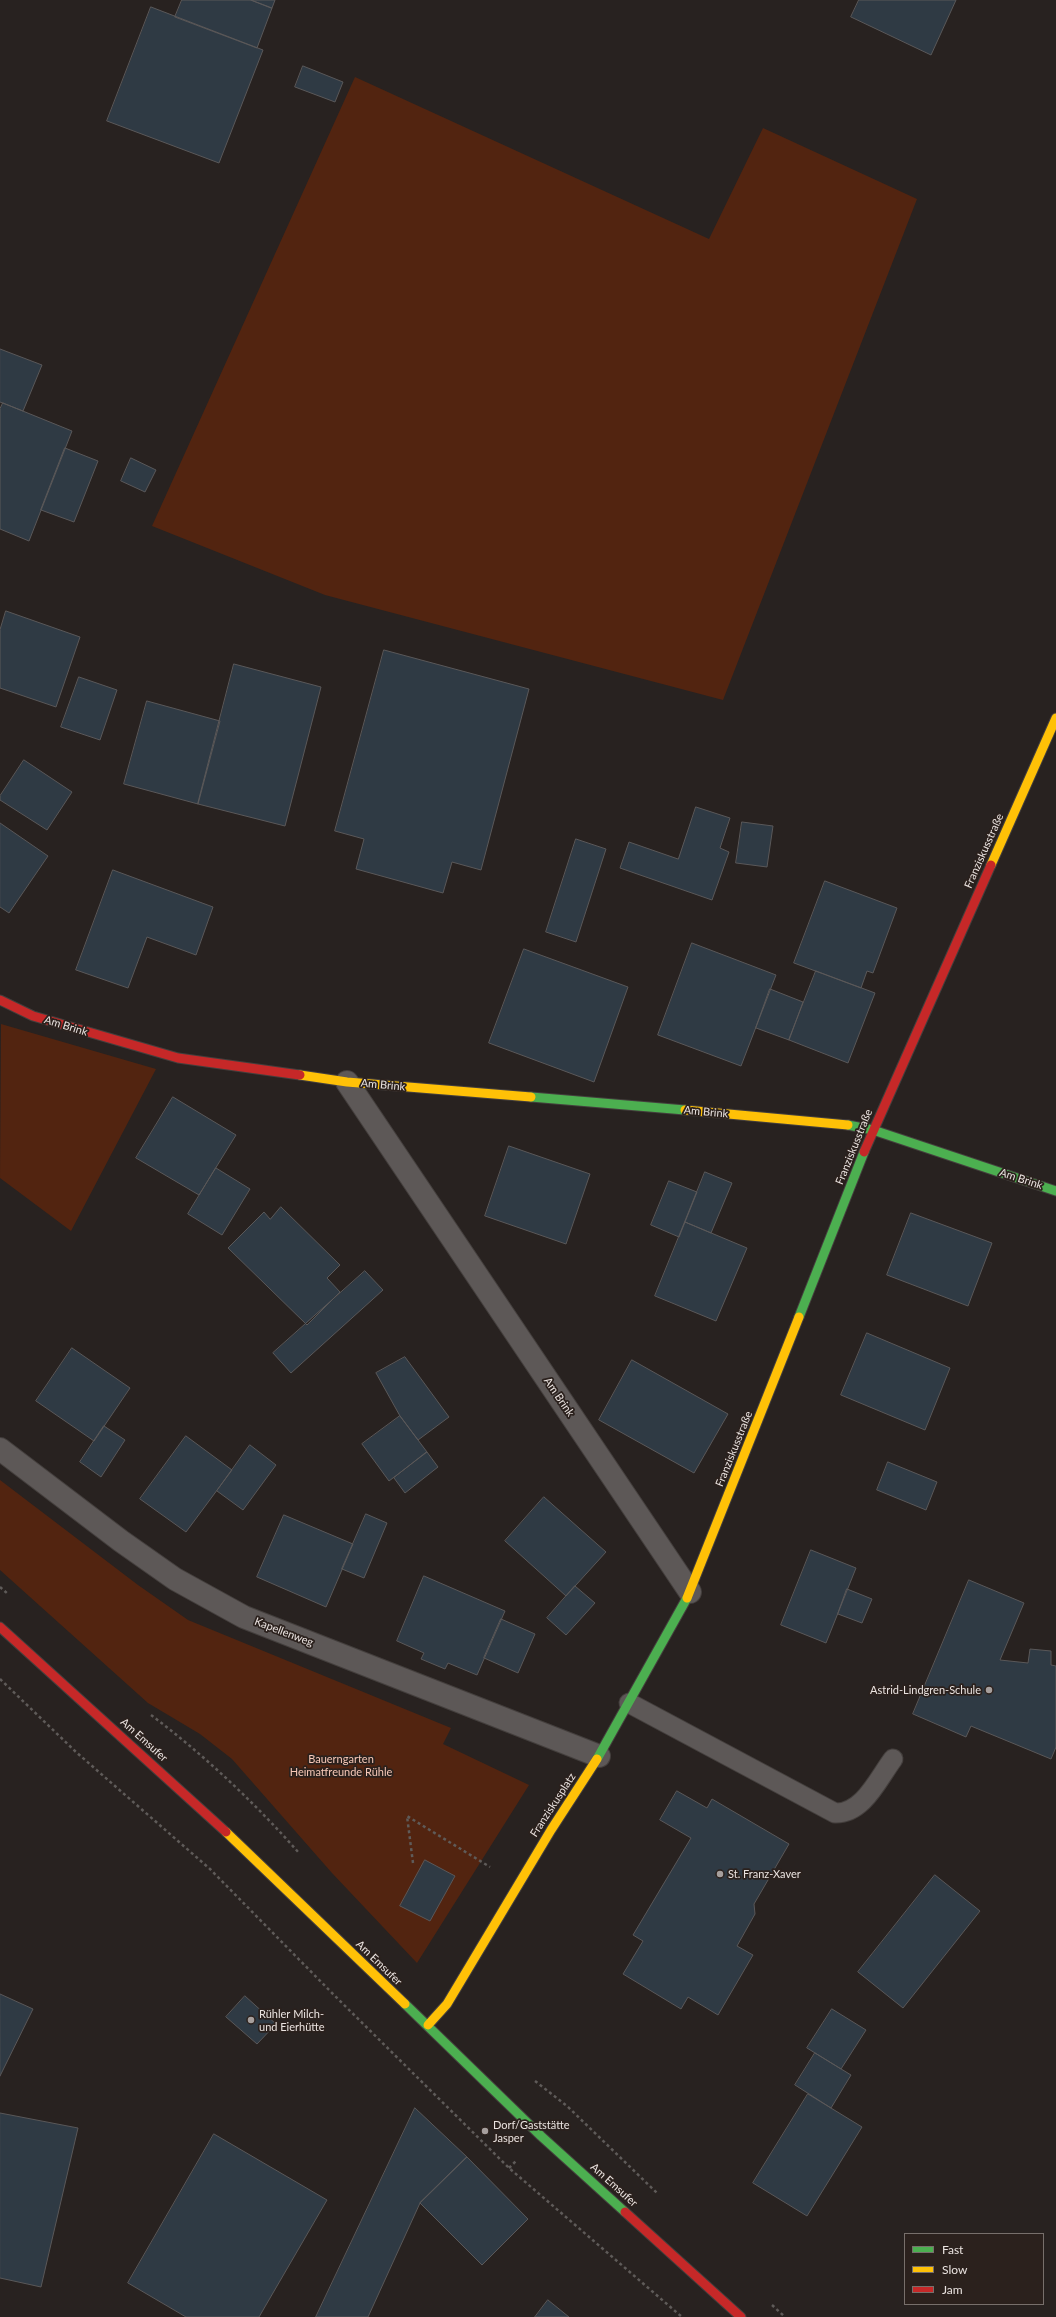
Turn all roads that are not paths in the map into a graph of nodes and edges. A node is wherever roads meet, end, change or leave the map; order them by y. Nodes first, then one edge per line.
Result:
1 (1056, 718) edge
2 (0, 1000) edge
3 (347, 1082) junction
4 (873, 1130) junction
5 (1056, 1191) edge
6 (0, 1449) edge
7 (690, 1592) junction
8 (0, 1627) edge
9 (629, 1703) junction
10 (599, 1756) junction
11 (893, 1759) dead end
12 (428, 2025) junction
13 (741, 2317) edge

1 - 4 street, Franziskusstraße
2 - 3 street, Am Brink
3 - 4 street, Am Brink
3 - 7 street, Am Brink
4 - 5 street, Am Brink
4 - 7 street, Franziskusstraße
6 - 10 street, Kapellenweg
7 - 9 street, Franziskusplatz
8 - 12 street, Am Emsufer
9 - 10 street, Franziskusplatz
9 - 11 lane
10 - 12 street, Franziskusplatz
12 - 13 street, Am Emsufer

